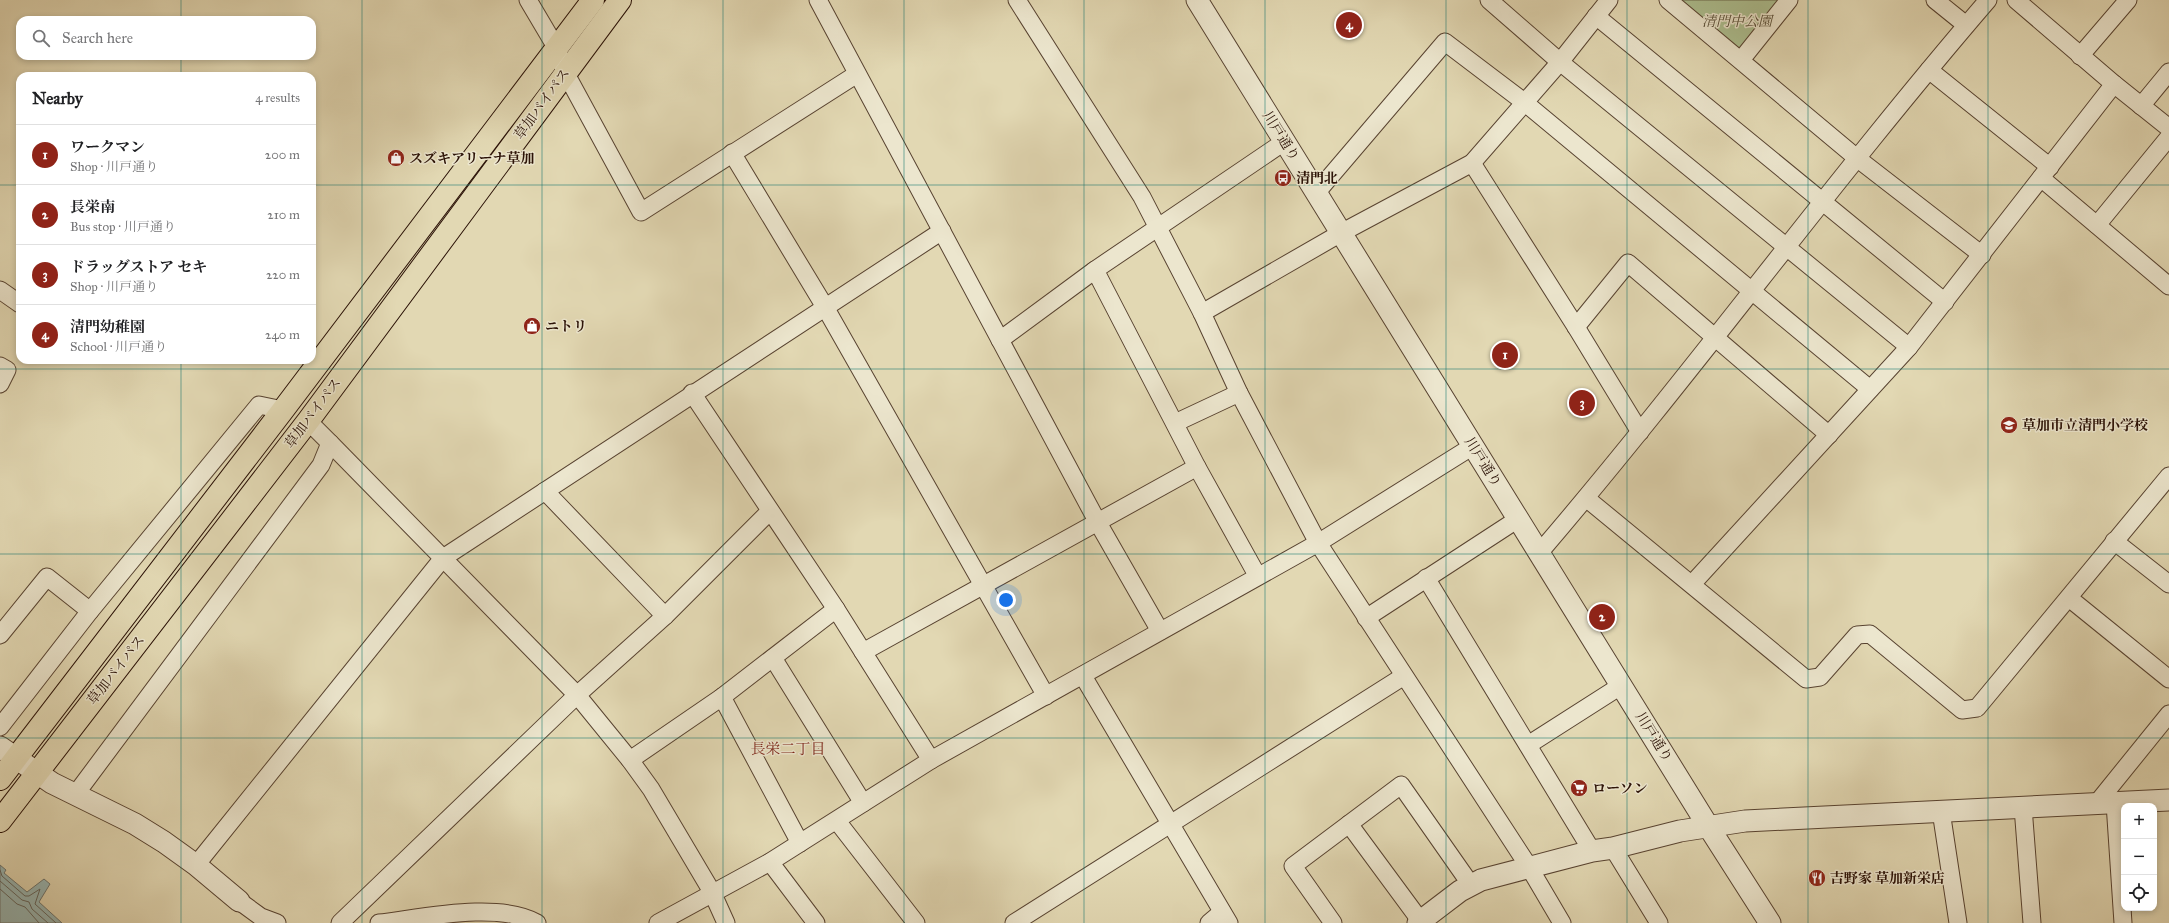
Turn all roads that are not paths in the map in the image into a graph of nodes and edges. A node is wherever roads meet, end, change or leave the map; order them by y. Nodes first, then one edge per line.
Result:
1 (528, 0) edge
2 (593, 0) edge
3 (620, 0) edge
4 (818, 0) edge
5 (1017, 0) edge
6 (1197, 0) edge
7 (1489, 0) edge
8 (1609, 0) edge
9 (1668, 0) edge
10 (1789, 0) edge
11 (1935, 0) edge
12 (1988, 0) edge
13 (2016, 0) edge
14 (2128, 0) edge
15 (1596, 16) junction
16 (1966, 25) junction
17 (557, 49) junction
18 (2080, 56) junction
19 (1741, 60) junction
20 (1560, 62) junction
21 (1929, 70) junction
22 (565, 72) junction
23 (2169, 72) edge
24 (857, 74) junction
25 (2114, 84) junction
26 (1524, 102) junction
27 (2141, 106) junction
28 (2169, 128) edge
29 (2169, 137) edge
30 (1284, 142) junction
31 (732, 153) junction
32 (1858, 159) junction
33 (1472, 163) junction
34 (2045, 172) junction
35 (1317, 192) junction
36 (1824, 202) junction
37 (2097, 225) junction
38 (1159, 229) junction
39 (942, 231) junction
40 (1341, 233) junction
41 (1787, 247) junction
42 (1982, 255) junction
43 (1095, 270) junction
44 (2169, 286) edge
45 (0, 290) edge
46 (1753, 292) junction
47 (16, 301) edge
48 (1945, 302) junction
49 (825, 307) junction
50 (1202, 313) junction
51 (1576, 327) junction
52 (1715, 338) junction
53 (1000, 340) junction
54 (1909, 347) junction
55 (0, 366) edge
56 (0, 384) edge
57 (1870, 389) junction
58 (692, 393) junction
59 (1239, 393) junction
60 (283, 410) junction
61 (308, 421) junction
62 (1175, 423) junction
63 (1640, 432) junction
64 (1829, 435) junction
65 (330, 444) junction
66 (1473, 446) junction
67 (1197, 466) junction
68 (2168, 480) edge
69 (545, 491) junction
70 (1586, 498) junction
71 (770, 511) junction
72 (1518, 519) junction
73 (1097, 521) junction
74 (2114, 541) junction
75 (1318, 543) junction
76 (1540, 552) junction
77 (444, 558) junction
78 (1257, 575) junction
79 (1426, 578) junction
80 (984, 584) junction
81 (1692, 584) junction
82 (2169, 584) edge
83 (2069, 598) junction
84 (836, 609) junction
85 (90, 612) junction
86 (665, 616) junction
87 (1366, 618) junction
88 (1160, 631) junction
89 (0, 635) edge
90 (863, 652) junction
91 (773, 658) junction
92 (1083, 676) junction
93 (1404, 676) junction
94 (2169, 678) edge
95 (1622, 686) junction
96 (577, 695) junction
97 (1046, 696) junction
98 (722, 697) junction
99 (2169, 714) edge
100 (0, 727) edge
101 (1528, 745) junction
102 (8, 753) edge
103 (630, 760) junction
104 (931, 760) junction
105 (37, 772) junction
106 (0, 779) edge
107 (75, 795) junction
108 (2169, 800) edge
109 (2106, 803) junction
110 (864, 804) junction
111 (2023, 807) junction
112 (1941, 811) junction
113 (0, 821) edge
114 (837, 821) junction
115 (1170, 824) junction
116 (1349, 824) junction
117 (1708, 826) junction
118 (800, 843) junction
119 (1613, 848) junction
120 (1592, 851) junction
121 (770, 862) junction
122 (196, 865) junction
123 (1529, 867) junction
124 (1471, 885) junction
125 (712, 892) junction
126 (239, 901) joint
127 (1226, 917) edge
128 (1421, 922) edge
129 (277, 923) edge
130 (340, 923) edge
131 (380, 923) edge
132 (537, 923) edge
133 (658, 923) edge
134 (726, 923) edge
135 (816, 923) edge
136 (916, 923) edge
137 (1014, 923) edge
138 (1209, 923) edge
139 (1333, 923) edge
140 (1562, 923) edge
141 (1659, 923) edge
142 (1770, 923) edge
143 (1958, 923) edge
144 (2032, 923) edge
145 (2123, 923) edge

1 - 17 street
2 - 17 highway, 草加バイパス
3 - 22 highway, 草加バイパス
4 - 24 street
5 - 38 street
6 - 30 street, 川戸通り
7 - 20 street
8 - 15 street
9 - 19 street
10 - 19 street
11 - 16 street
12 - 16 street
13 - 18 street
14 - 18 street
15 - 20 street
15 - 36 street
16 - 21 street
17 - 22 street
17 - 60 highway, 草加バイパス
18 - 25 street
19 - 32 street
20 - 26 street
20 - 41 street
21 - 32 street
21 - 34 street
22 - 31 street
22 - 61 highway, 草加バイパス
23 - 27 street
24 - 31 street
24 - 39 street
25 - 27 street
25 - 34 street
26 - 33 street
26 - 35 street
26 - 46 street
27 - 28 street
29 - 37 street
30 - 35 street, 川戸通り
30 - 38 street
31 - 49 street
32 - 36 street
32 - 42 street
33 - 40 street
33 - 51 street
34 - 37 street
34 - 42 street
35 - 40 street, 川戸通り
36 - 41 street
36 - 48 street
37 - 44 street
38 - 43 street
38 - 50 street
39 - 49 street
39 - 53 street
40 - 50 street
40 - 66 street, 川戸通り
41 - 46 street
41 - 54 street
42 - 48 street
43 - 53 street
43 - 62 street
45 - 47 street
46 - 52 street
46 - 57 street
48 - 54 street
49 - 58 street
49 - 80 street
50 - 59 street
51 - 52 street
51 - 63 street
52 - 63 street
52 - 64 street
53 - 73 street
54 - 57 street
55 - 56 street
57 - 64 street
58 - 69 street
58 - 71 street
59 - 62 street
59 - 75 street
60 - 85 street
60 - 102 highway, 草加バイパス
61 - 65 street
61 - 105 highway, 草加バイパス
62 - 67 street
63 - 70 street
64 - 81 street
65 - 77 street
65 - 107 street
66 - 72 street, 川戸通り
66 - 75 street
67 - 73 street
67 - 78 street
68 - 74 street
69 - 77 street
69 - 86 street
70 - 76 street
70 - 81 street
71 - 84 street
71 - 86 street
72 - 76 street, 川戸通り
72 - 79 street
73 - 80 street
73 - 88 street
74 - 82 street
74 - 83 street
75 - 78 street
75 - 87 street
76 - 95 street, 川戸通り
77 - 96 street
77 - 122 street
78 - 88 street
79 - 87 street
79 - 101 street
80 - 90 street
80 - 97 street
81 - 83 street
83 - 94 street
84 - 90 street
84 - 91 street
85 - 89 street
85 - 100 street
86 - 96 street
87 - 93 street
88 - 92 street
90 - 104 street
91 - 98 street
91 - 110 street
92 - 97 street
92 - 115 street
93 - 115 street
93 - 123 street
95 - 101 street
95 - 117 street, 川戸通り
96 - 103 street
96 - 130 street
97 - 104 street
98 - 103 street
98 - 118 street
99 - 109 street
101 - 120 street
102 - 105 street
102 - 106 highway, 草加バイパス
103 - 125 street
104 - 110 street
105 - 107 street
105 - 113 highway, 草加バイパス
107 - 122 street
108 - 109 street
109 - 111 street
109 - 145 street
110 - 114 street
111 - 112 street
111 - 144 street
112 - 117 street
112 - 143 street
114 - 118 street
114 - 136 street
115 - 127 street
115 - 137 street
116 - 124 street
116 - 128 street
116 - 139 street
117 - 119 street
117 - 142 street, 川戸通り
118 - 121 street
119 - 120 street
119 - 141 street
120 - 123 street
121 - 125 street
121 - 135 street
122 - 126 street
123 - 124 street
123 - 140 street
124 - 128 street
125 - 133 street
125 - 134 street
126 - 129 street
127 - 138 street
131 - 132 street

